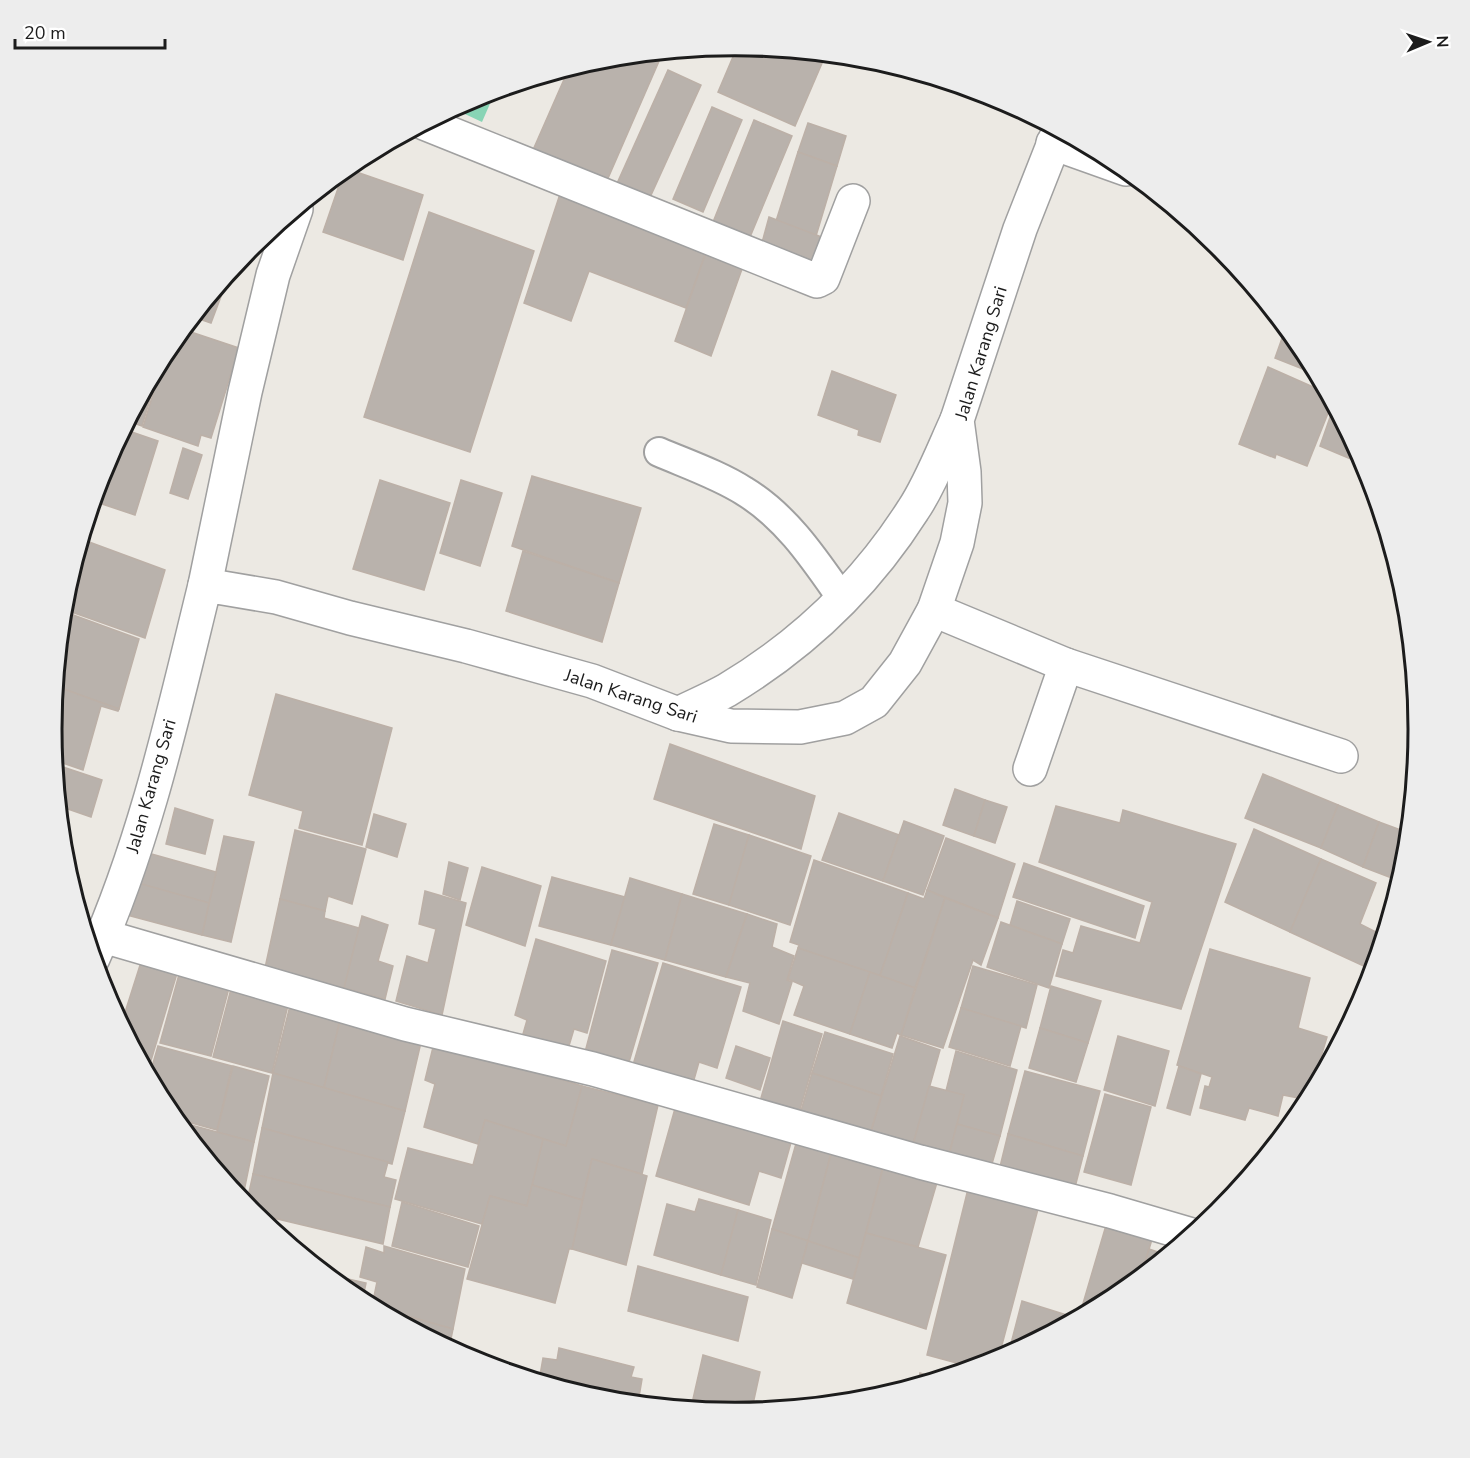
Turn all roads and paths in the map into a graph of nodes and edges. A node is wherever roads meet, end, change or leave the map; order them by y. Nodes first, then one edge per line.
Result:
1 (434, 127) edge
2 (1056, 137) edge
3 (853, 201) dead end
4 (291, 223) edge
5 (957, 420) junction
6 (659, 452) dead end
7 (205, 585) junction
8 (843, 600) junction
9 (934, 610) junction
10 (1066, 665) junction
11 (678, 714) junction
12 (1341, 756) dead end
13 (1030, 769) dead end
14 (98, 947) edge
15 (1183, 1231) edge

1 - 3 street
2 - 5 street, Jalan Karang Sari
4 - 7 street
5 - 8 street
5 - 9 street, Jalan Karang Sari
6 - 8 lane
7 - 11 street, Jalan Karang Sari
7 - 14 street, Jalan Karang Sari
8 - 11 street
9 - 10 street
9 - 11 street, Jalan Karang Sari
10 - 12 street
10 - 13 street
14 - 15 street

